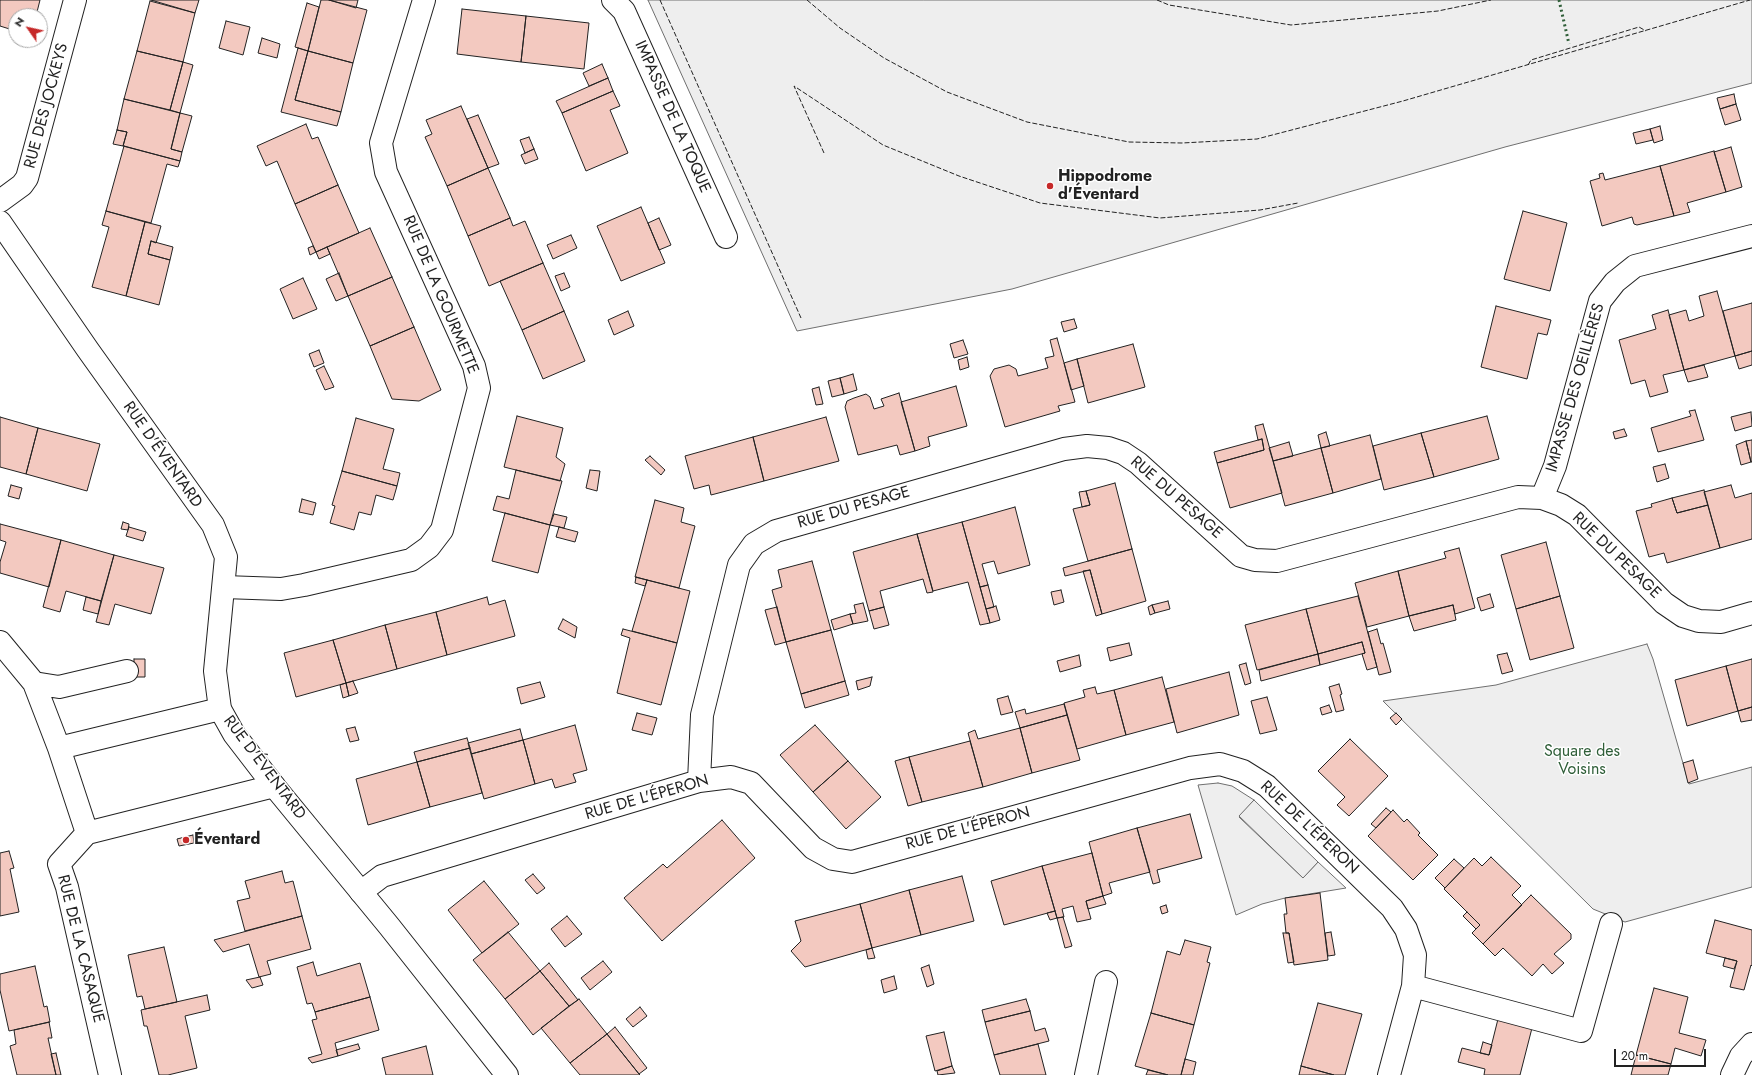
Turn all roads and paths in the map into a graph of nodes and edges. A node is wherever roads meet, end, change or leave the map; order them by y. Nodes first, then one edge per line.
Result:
1 (75, 0) edge
2 (424, 0) edge
3 (613, 0) edge
4 (0, 201) edge
5 (0, 222) edge
6 (1752, 236) edge
7 (726, 237) dead end
8 (1542, 498) junction
9 (224, 587) junction
10 (1752, 613) edge
11 (0, 642) edge
12 (126, 671) dead end
13 (34, 683) junction
14 (220, 709) junction
15 (59, 748) junction
16 (699, 781) junction
17 (274, 786) junction
18 (87, 833) junction
19 (361, 892) junction
20 (1611, 924) dead end
21 (1106, 982) dead end
22 (1413, 986) junction
23 (1752, 1044) edge
24 (110, 1075) edge
25 (507, 1075) edge
26 (1086, 1075) edge
27 (1389, 1075) edge
28 (1732, 1075) edge

1 - 4 street, RUE DES JOCKEYS
2 - 9 street, RUE DE LA GOURMETTE
3 - 7 street, IMPASSE DE LA TOQUE
5 - 9 street, RUE D'ÉVENTARD
6 - 8 street, IMPASSE DES OEILLÈRES
8 - 10 street, RUE DU PESAGE
8 - 16 street, RUE DU PESAGE
9 - 14 street, RUE D'ÉVENTARD
11 - 13 street
12 - 13 street
13 - 15 street
14 - 15 street
14 - 17 street, RUE D'ÉVENTARD
15 - 18 street
16 - 19 street, RUE DE L'ÉPERON
16 - 22 street, RUE DE L'ÉPERON
17 - 18 street
17 - 19 street, RUE D'ÉVENTARD
18 - 24 street, RUE DE LA CASAQUE
19 - 25 street, RUE D'ÉVENTARD
20 - 22 street
21 - 26 street
22 - 27 street, RUE DE L'ÉPERON
23 - 28 street

